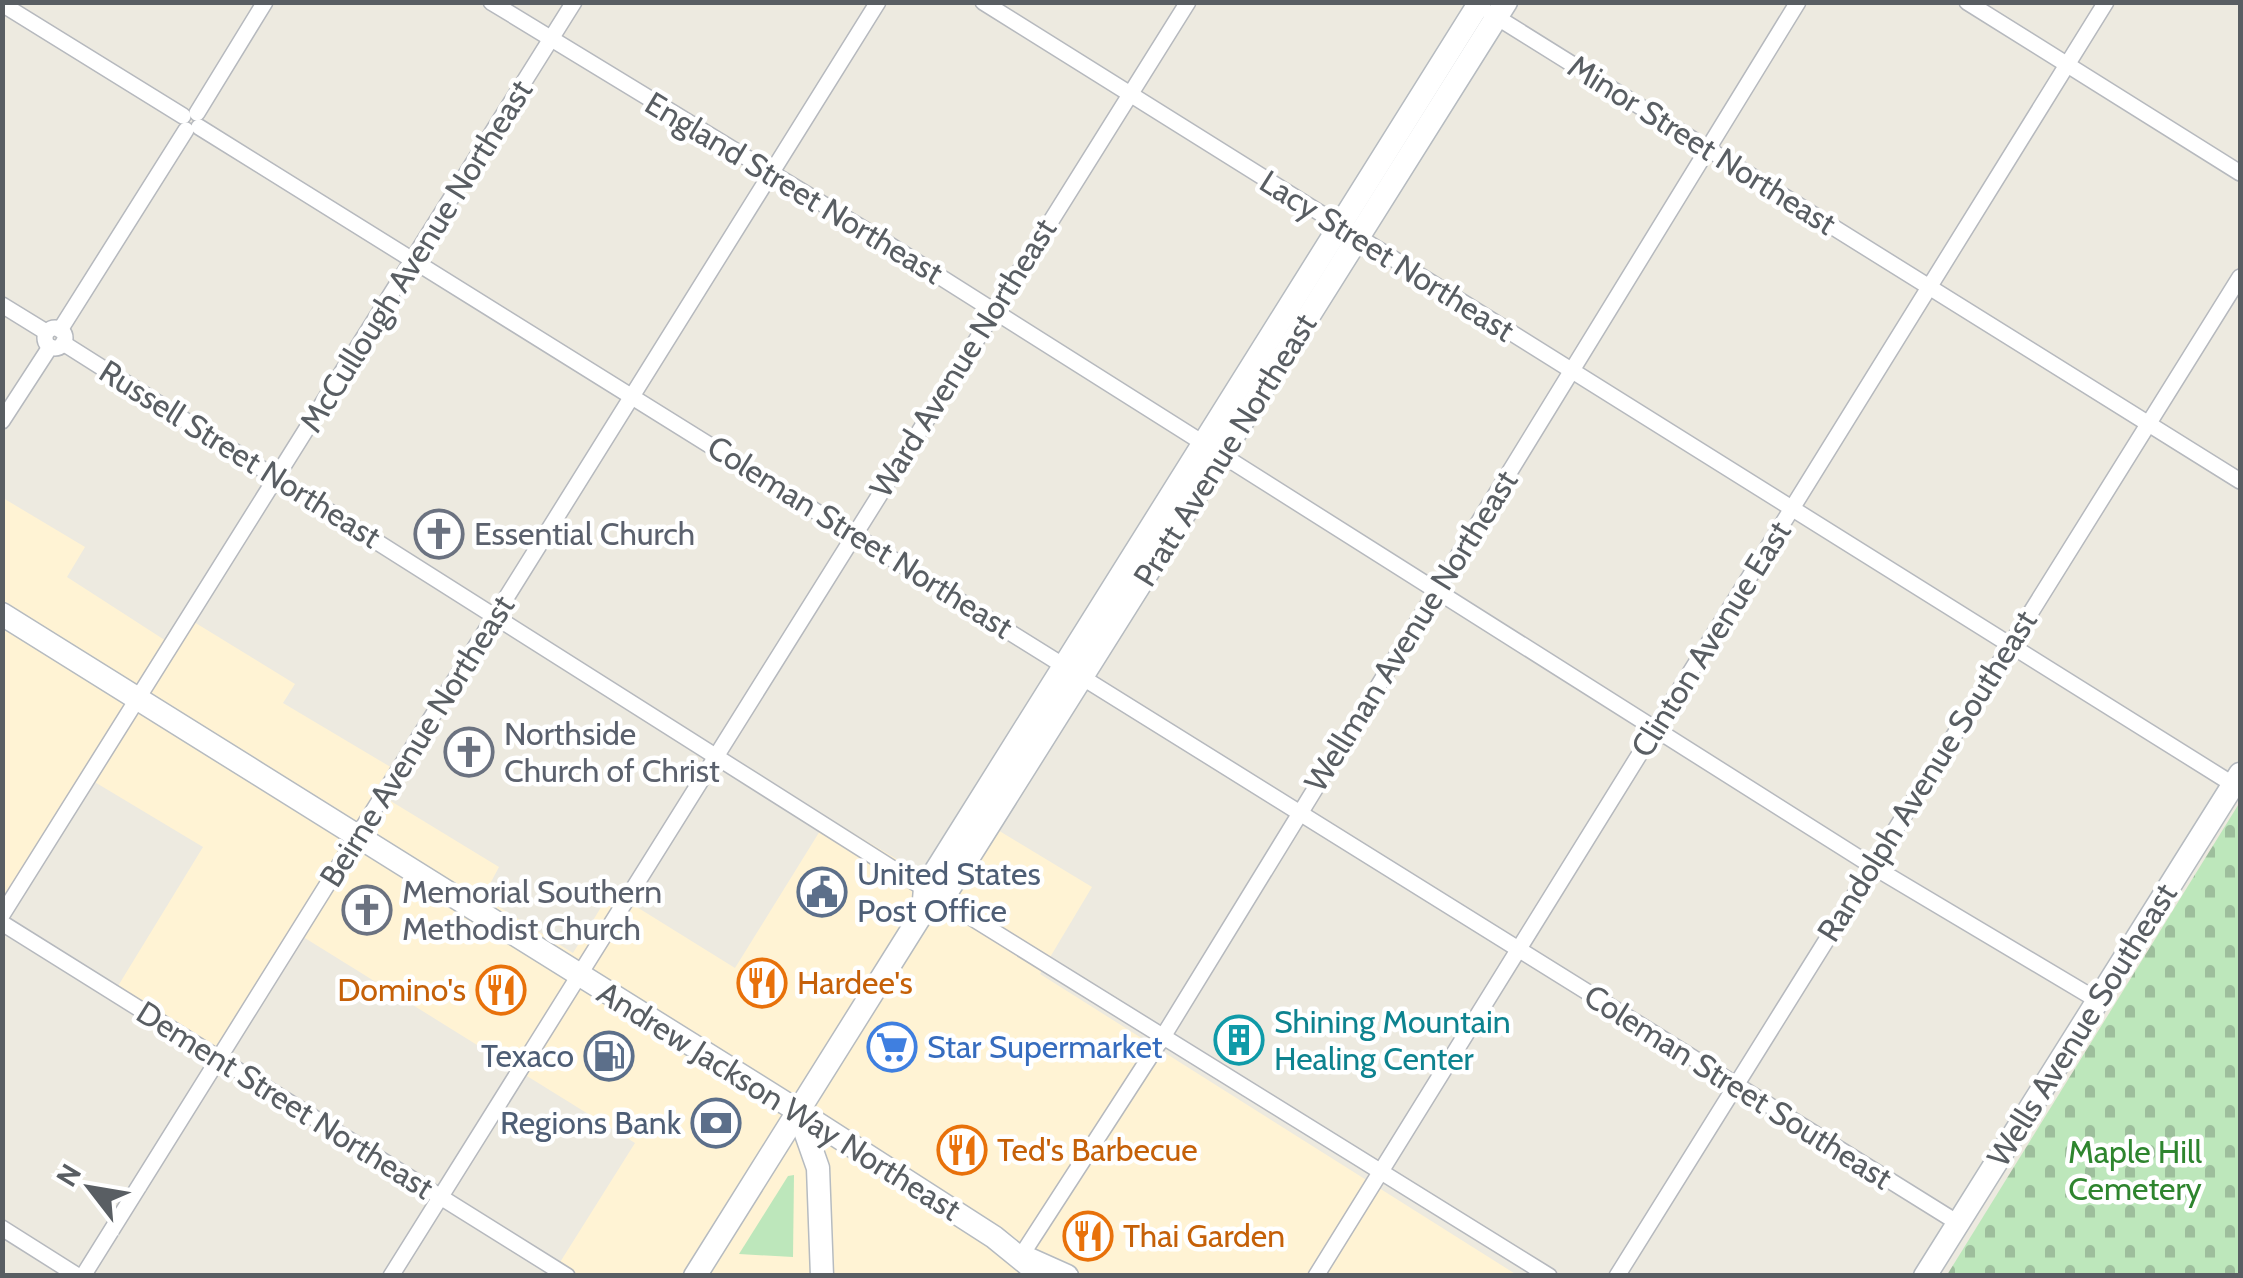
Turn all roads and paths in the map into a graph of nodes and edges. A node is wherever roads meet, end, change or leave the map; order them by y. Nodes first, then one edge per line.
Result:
1 (265, 2) edge
2 (490, 2) edge
3 (574, 2) edge
4 (878, 2) edge
5 (983, 2) edge
6 (1188, 2) edge
7 (1798, 2) edge
8 (1966, 2) edge
9 (2106, 2) edge
10 (2, 4) edge
11 (1487, 6) edge
12 (551, 40) junction
13 (2067, 66) junction
14 (1129, 95) junction
15 (191, 122) junction
16 (1710, 149) junction
17 (2240, 173) edge
18 (771, 174) junction
19 (1350, 232) junction
20 (414, 258) junction
21 (2240, 278) edge
22 (1930, 288) junction
23 (2, 305) edge
24 (992, 310) junction
25 (55, 338) junction
26 (1573, 370) junction
27 (633, 395) junction
28 (2, 421) edge
29 (2148, 424) junction
30 (1213, 449) junction
31 (278, 477) junction
32 (2240, 481) edge
33 (1792, 508) junction
34 (852, 535) junction
35 (1436, 591) junction
36 (2, 614) edge
37 (495, 616) junction
38 (2010, 644) junction
39 (1074, 672) junction
40 (139, 700) junction
41 (1654, 729) junction
42 (715, 754) junction
43 (2237, 780) edge
44 (1297, 814) junction
45 (357, 837) junction
46 (1872, 866) junction
47 (931, 899) junction
48 (2, 915) edge
49 (2, 923) edge
50 (1519, 950) junction
51 (578, 974) junction
52 (2097, 1000) junction
53 (1164, 1034) junction
54 (218, 1060) junction
55 (1734, 1086) junction
56 (798, 1111) junction
57 (1381, 1170) junction
58 (441, 1197) junction
59 (1958, 1223) junction
60 (2, 1228) edge
61 (1021, 1256) junction
62 (80, 1276) edge
63 (391, 1276) edge
64 (567, 1276) edge
65 (696, 1276) edge
66 (822, 1276) edge
67 (1042, 1276) edge
68 (1068, 1276) edge
69 (1316, 1276) edge
70 (1549, 1276) edge
71 (1616, 1276) edge
72 (1925, 1276) edge

1 - 15 street
2 - 12 street, England Street Northeast
3 - 12 street, McCullough Avenue Northeast
4 - 18 street, Beirne Avenue Northeast
5 - 14 street, Lacy Street Northeast
6 - 14 street, Ward Avenue Northeast
7 - 16 street, Wellman Avenue Northeast
8 - 13 street
9 - 13 street, Clinton Avenue East
10 - 15 street, Coleman Street Northeast
11 - 16 street, Minor Street Northeast
11 - 19 street, Pratt Avenue Northeast
12 - 18 street, England Street Northeast
12 - 20 street, McCullough Avenue Northeast
13 - 17 street
13 - 22 street, Clinton Avenue East
14 - 19 street, Lacy Street Northeast
14 - 24 street, Ward Avenue Northeast
15 - 20 street, Coleman Street Northeast
15 - 25 street
16 - 22 street, Minor Street Northeast
16 - 26 street, Wellman Avenue Northeast
18 - 24 street, England Street Northeast
18 - 27 street, Beirne Avenue Northeast
19 - 26 street, Lacy Street Northeast
19 - 30 street, Pratt Avenue Northeast
20 - 27 street, Coleman Street Northeast
20 - 31 street, McCullough Avenue Northeast
21 - 29 street, Randolph Avenue Southeast
22 - 29 street, Minor Street Northeast
22 - 33 street, Clinton Avenue East
23 - 25 street, Russell Street Northeast
24 - 30 street, England Street Northeast
24 - 34 street, Ward Avenue Northeast
25 - 28 street
25 - 31 street, Russell Street Northeast
26 - 33 street, Lacy Street Northeast
26 - 35 street, Wellman Avenue Northeast
27 - 34 street, Coleman Street Northeast
27 - 37 street, Beirne Avenue Northeast
29 - 32 street, Minor Street Northeast
29 - 38 street, Randolph Avenue Southeast
30 - 35 street, England Street Northeast
30 - 39 street, Pratt Avenue Northeast
31 - 37 street, Russell Street Northeast
31 - 40 street, McCullough Avenue Northeast
33 - 38 street, Lacy Street Northeast
33 - 41 street, Clinton Avenue East
34 - 39 street, Coleman Street Northeast
34 - 42 street, Ward Avenue Northeast
35 - 41 street, England Street Northeast
35 - 44 street, Wellman Avenue Northeast
36 - 40 street, Andrew Jackson Way Northeast
37 - 42 street, Russell Street Northeast
37 - 45 street, Beirne Avenue Northeast
38 - 43 street, Lacy Street Northeast
38 - 46 street, Randolph Avenue Southeast
39 - 44 street, Coleman Street Northeast
39 - 47 street, Pratt Avenue Northeast
40 - 45 street, Andrew Jackson Way Northeast
40 - 48 street, McCullough Avenue Northeast
41 - 46 street, England Street Northeast
41 - 50 street, Clinton Avenue East
42 - 47 street, Russell Street Northeast
42 - 51 street, Ward Avenue Northeast
43 - 52 street, Wells Avenue Southeast
44 - 50 street, Coleman Street Northeast
44 - 53 street, Wellman Avenue Northeast
45 - 51 street, Andrew Jackson Way Northeast
45 - 54 street, Beirne Avenue Northeast
46 - 52 street, England Street Northeast
46 - 55 street, Randolph Avenue Southeast
47 - 53 street, Russell Street Northeast
47 - 56 street, Pratt Avenue Northeast
49 - 54 street, Dement Street Northeast
50 - 55 street, Coleman Street Southeast
50 - 57 street, Clinton Avenue East
51 - 56 street, Andrew Jackson Way Northeast
51 - 58 street, Ward Avenue Northeast
52 - 59 street, Wells Avenue Southeast
53 - 57 street, Russell Street Northeast
53 - 61 street, Wellman Avenue Northeast
54 - 58 street, Dement Street Northeast
54 - 62 street, Beirne Avenue Northeast
55 - 59 street, Coleman Street Southeast
55 - 71 street, Randolph Avenue Southeast
56 - 61 street, Andrew Jackson Way Northeast
56 - 65 street, Pratt Avenue Northeast
56 - 66 street
57 - 69 street, Clinton Avenue East
57 - 70 street, Russell Street Northeast
58 - 63 street, Ward Avenue Northeast
58 - 64 street, Dement Street Northeast
59 - 72 street, Wells Avenue Southeast
60 - 62 street
61 - 67 street, Andrew Jackson Way Northeast
61 - 68 street

